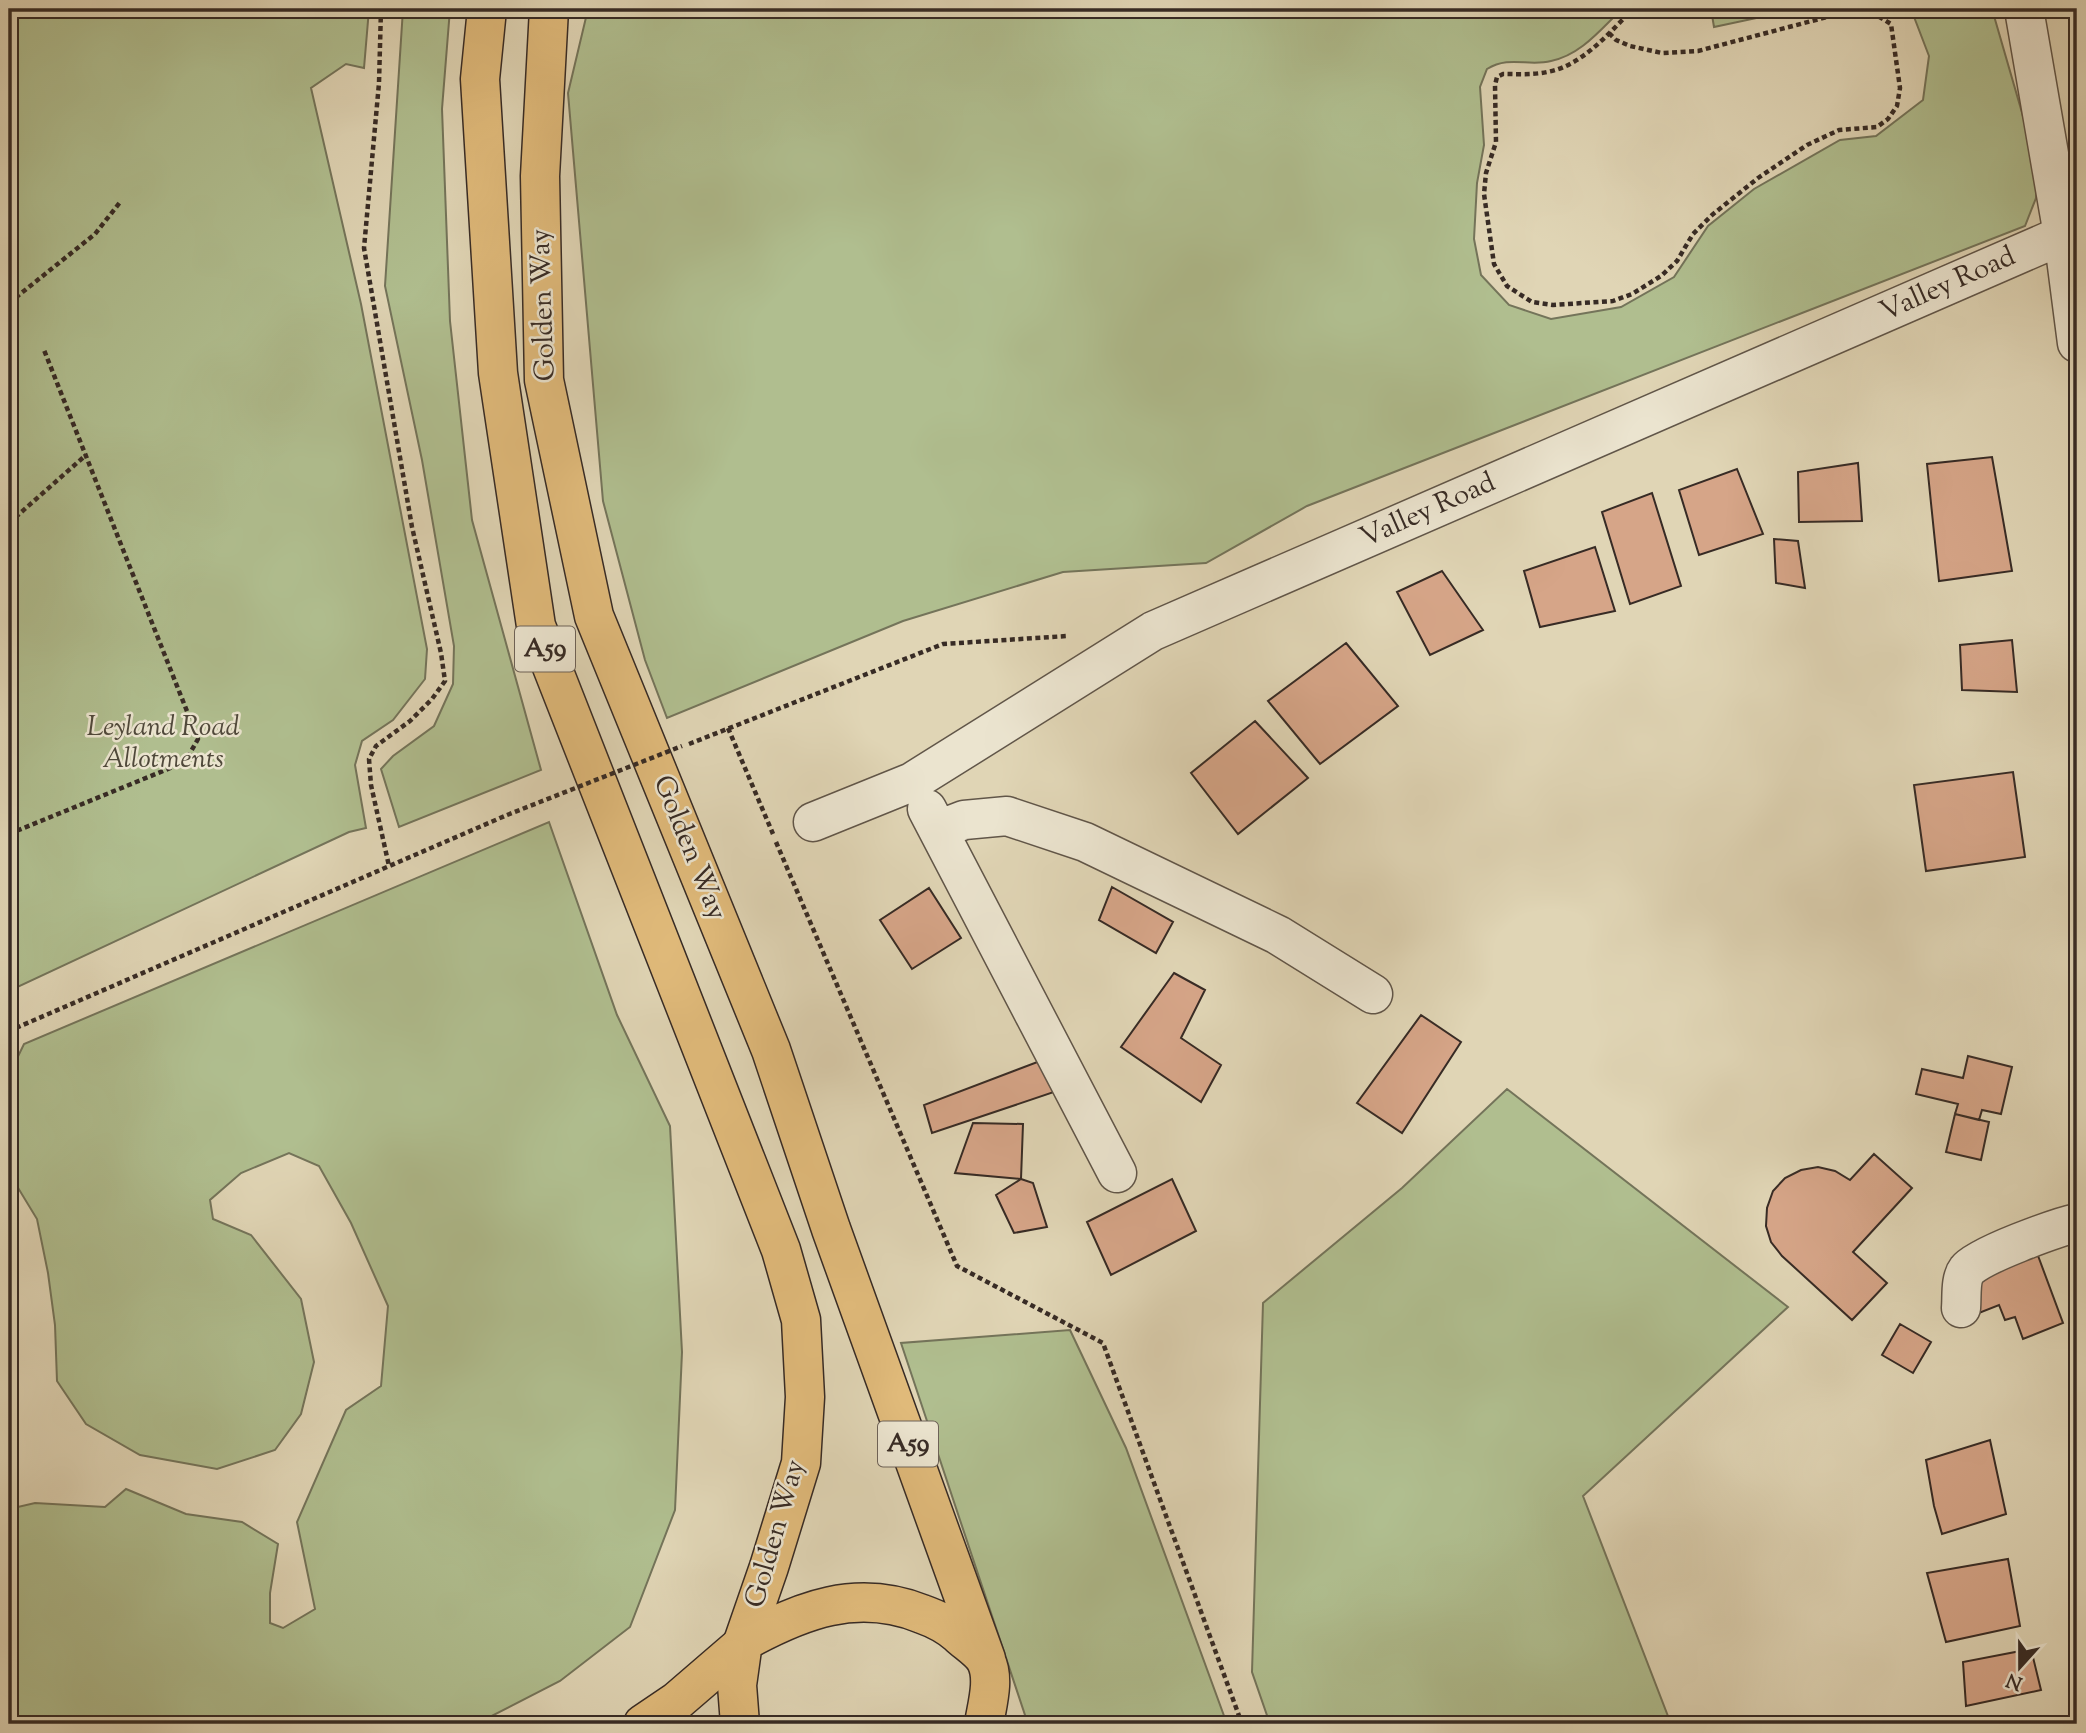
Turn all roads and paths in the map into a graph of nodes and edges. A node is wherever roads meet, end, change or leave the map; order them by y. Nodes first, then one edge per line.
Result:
1 (381, 9) edge
2 (487, 9) edge
3 (549, 9) edge
4 (1633, 9) edge
5 (2024, 9) edge
6 (1609, 33) junction
7 (121, 201) dead end
8 (2063, 235) junction
9 (9, 303) edge
10 (2077, 343) edge
11 (44, 350) dead end
12 (86, 455) junction
13 (9, 523) edge
14 (1069, 636) dead end
15 (728, 728) junction
16 (912, 782) junction
17 (813, 822) dead end
18 (938, 830) junction
19 (9, 834) edge
20 (389, 866) junction
21 (1373, 994) dead end
22 (9, 1012) edge
23 (16, 1028) junction
24 (9, 1033) edge
25 (1117, 1173) dead end
26 (2077, 1223) edge
27 (1961, 1308) dead end
28 (743, 1643) junction
29 (988, 1670) junction
30 (643, 1724) edge
31 (740, 1724) edge
32 (984, 1724) edge
33 (1006, 1724) edge
34 (1242, 1724) edge

1 - 20 path
2 - 28 main road, Golden Way / A59
3 - 29 main road, Golden Way / A59
4 - 6 path
5 - 8 street
6 - 6 path
7 - 9 path
8 - 10 street
8 - 16 street, Valley Road
11 - 12 path
12 - 13 path
12 - 19 path
14 - 15 path
15 - 20 path, bridge
15 - 34 path
16 - 17 street, Valley Road
16 - 18 street
18 - 21 street
18 - 25 street
20 - 23 path
22 - 23 path
23 - 24 path
26 - 27 street
28 - 29 main road, A59
28 - 30 main road, Golden Way
28 - 31 main road, A59
29 - 32 main road, A59
29 - 33 main road, A59

